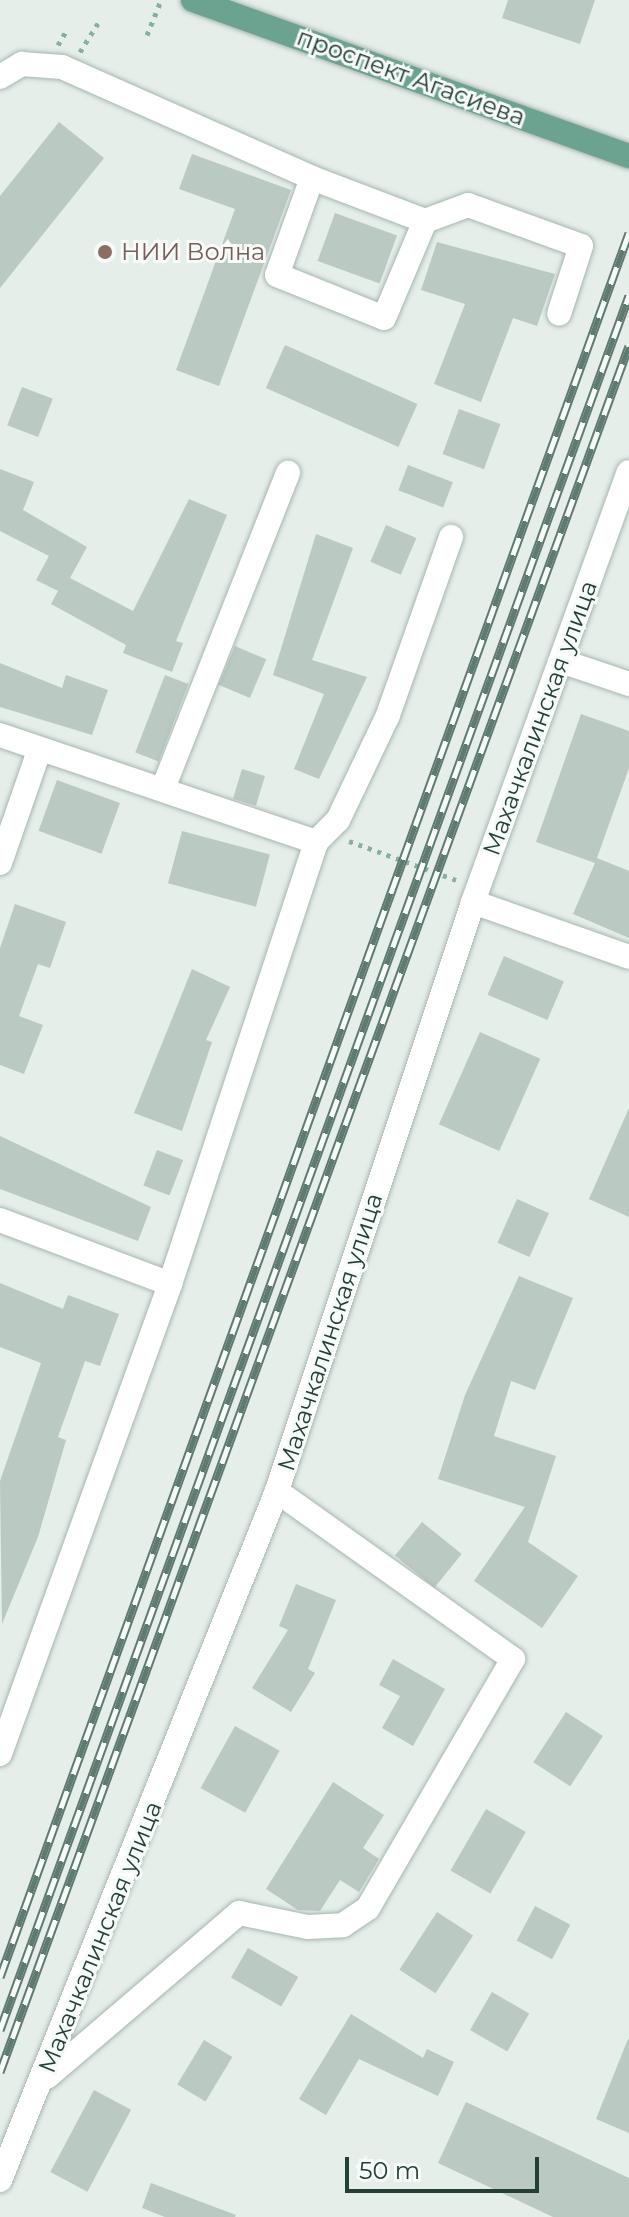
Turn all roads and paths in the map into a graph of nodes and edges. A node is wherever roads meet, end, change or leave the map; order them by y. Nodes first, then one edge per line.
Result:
1 (161, 0) edge
2 (193, 0) edge
3 (100, 20) dead end
4 (147, 35) dead end
5 (75, 60) dead end
6 (0, 77) edge
7 (629, 156) edge
8 (312, 178) junction
9 (425, 221) junction
10 (559, 314) dead end
11 (629, 472) edge
12 (288, 473) dead end
13 (451, 537) dead end
14 (561, 661) junction
15 (629, 684) edge
16 (0, 735) edge
17 (39, 751) junction
18 (164, 786) junction
19 (321, 837) junction
20 (0, 863) edge
21 (456, 880) dead end
22 (473, 902) junction
23 (629, 957) edge
24 (0, 1220) edge
25 (170, 1284) junction
26 (277, 1491) junction
27 (0, 1754) edge
28 (43, 2081) junction
29 (0, 2180) edge

1 - 4 path
2 - 7 main road, проспект Агасиева
3 - 5 path
6 - 8 street
8 - 9 street
8 - 9 street
9 - 10 street
11 - 14 street, Махачкалинская улица
12 - 18 street
13 - 19 street
14 - 15 street
14 - 22 street, Махачкалинская улица
16 - 17 street
17 - 18 street
17 - 20 street
18 - 19 street
19 - 21 path
19 - 25 street
22 - 23 street
22 - 26 street, Махачкалинская улица
24 - 25 street
25 - 27 street
26 - 28 street, Махачкалинская улица
26 - 28 street
28 - 29 street, Махачкалинская улица

